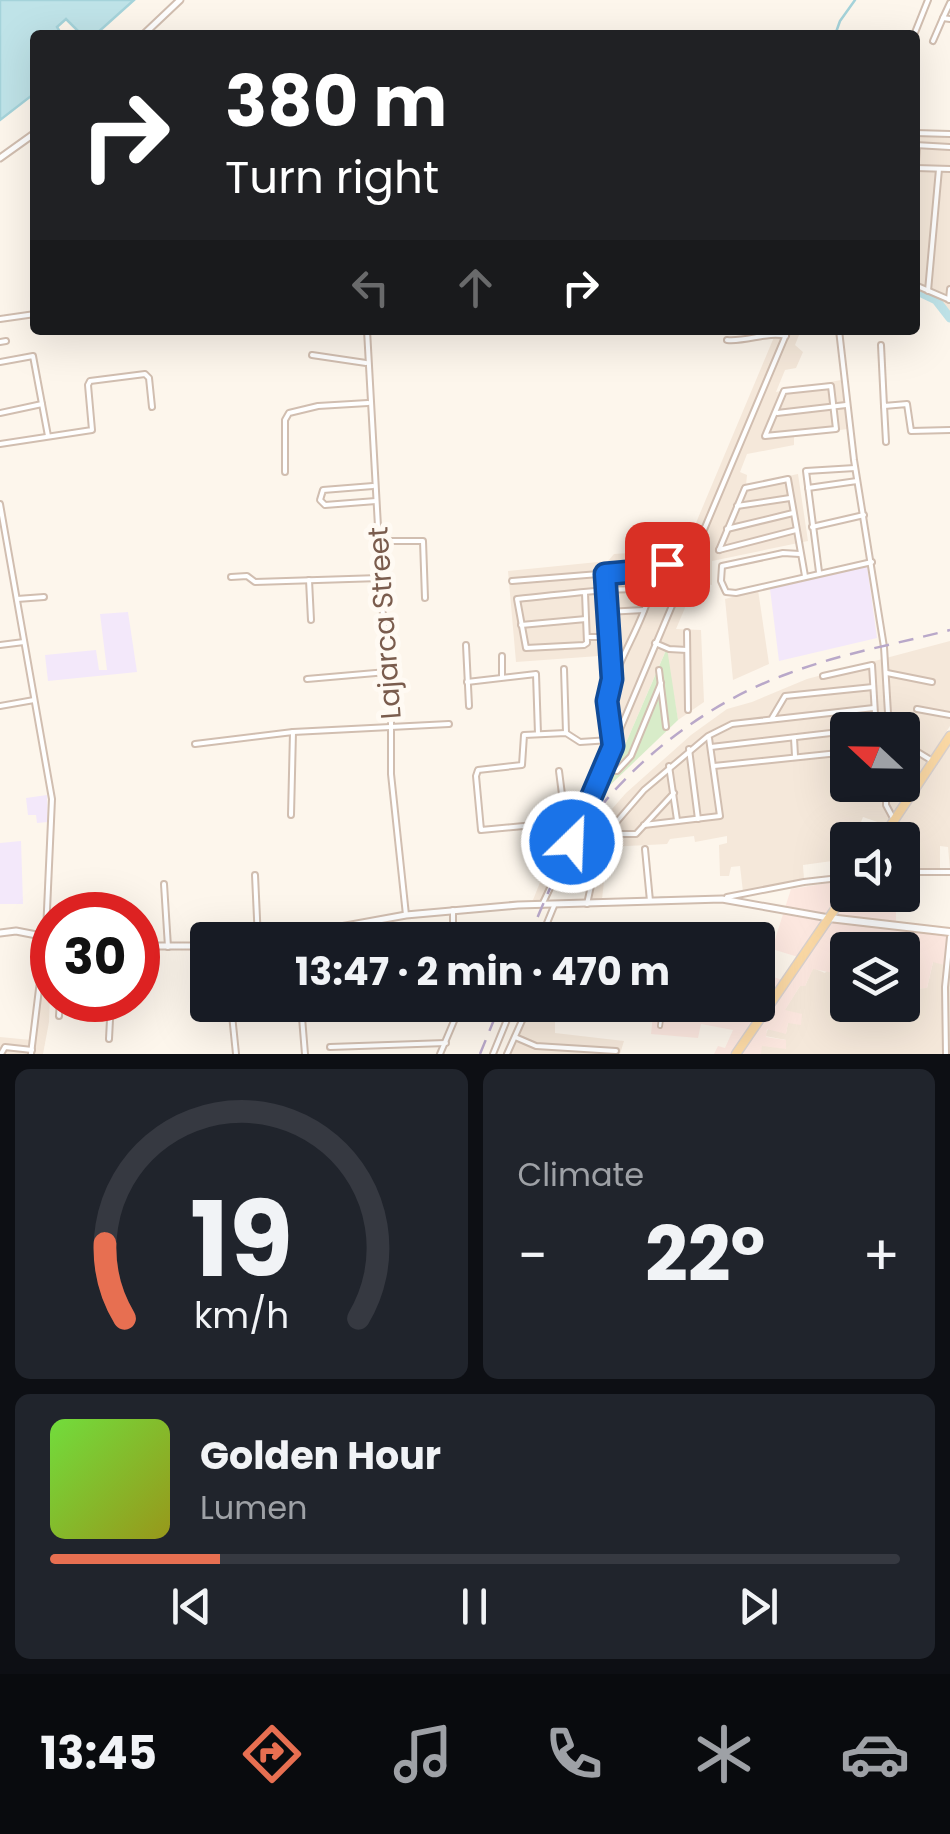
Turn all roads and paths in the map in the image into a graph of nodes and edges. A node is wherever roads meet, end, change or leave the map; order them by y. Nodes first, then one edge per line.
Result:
1 (180, 0) edge
2 (928, 0) edge
3 (950, 3) edge
4 (947, 18) edge
5 (148, 30) edge
6 (916, 30) edge
7 (934, 40) dead end
8 (920, 133) edge
9 (950, 134) edge
10 (30, 137) edge
11 (920, 145) edge
12 (950, 146) edge
13 (0, 158) edge
14 (920, 168) edge
15 (939, 169) junction
16 (950, 170) edge
17 (920, 287) edge
18 (950, 289) edge
19 (928, 291) junction
20 (950, 300) edge
21 (30, 315) edge
22 (0, 319) edge
23 (367, 335) edge
24 (772, 335) edge
25 (786, 335) edge
26 (839, 335) edge
27 (728, 340) dead end
28 (881, 345) dead end
29 (312, 355) dead end
30 (0, 362) edge
31 (367, 363) junction
32 (369, 402) junction
33 (42, 404) junction
34 (846, 405) junction
35 (152, 406) dead end
36 (834, 406) junction
37 (884, 406) junction
38 (0, 413) edge
39 (775, 414) junction
40 (950, 430) edge
41 (48, 436) junction
42 (886, 442) dead end
43 (0, 444) edge
44 (855, 468) junction
45 (284, 472) dead end
46 (858, 482) junction
47 (375, 486) junction
48 (808, 488) junction
49 (790, 498) junction
50 (376, 501) junction
51 (0, 504) edge
52 (737, 506) junction
53 (793, 513) junction
54 (864, 516) junction
55 (812, 527) junction
56 (727, 529) junction
57 (796, 530) junction
58 (379, 541) junction
59 (671, 554) dead end
60 (800, 554) junction
61 (872, 562) junction
62 (819, 573) junction
63 (605, 574) junction
64 (232, 576) dead end
65 (805, 576) junction
66 (380, 578) junction
67 (308, 580) junction
68 (512, 582) dead end
69 (605, 591) junction
70 (585, 593) junction
71 (44, 597) dead end
72 (424, 598) dead end
73 (17, 599) junction
74 (644, 610) junction
75 (606, 612) junction
76 (586, 619) junction
77 (311, 620) dead end
78 (520, 624) junction
79 (687, 632) dead end
80 (587, 637) junction
81 (610, 637) junction
82 (24, 642) junction
83 (655, 643) junction
84 (0, 645) edge
85 (466, 645) dead end
86 (687, 650) junction
87 (502, 656) dead end
88 (564, 669) dead end
89 (659, 670) dead end
90 (389, 672) junction
91 (886, 673) junction
92 (823, 676) dead end
93 (502, 678) junction
94 (307, 679) dead end
95 (612, 679) junction
96 (468, 682) junction
97 (932, 682) dead end
98 (661, 683) junction
99 (874, 687) junction
100 (34, 700) junction
101 (0, 706) edge
102 (468, 706) dead end
103 (874, 708) junction
104 (916, 709) dead end
105 (688, 710) dead end
106 (874, 712) edge
107 (888, 712) edge
108 (950, 715) edge
109 (772, 718) junction
110 (449, 724) dead end
111 (391, 725) junction
112 (666, 728) dead end
113 (293, 732) junction
114 (566, 733) junction
115 (538, 734) junction
116 (830, 734) edge
117 (708, 736) junction
118 (950, 736) edge
119 (794, 738) junction
120 (612, 743) junction
121 (195, 744) dead end
122 (711, 747) junction
123 (690, 749) junction
124 (830, 753) edge
125 (920, 753) edge
126 (795, 756) junction
127 (934, 762) junction
128 (668, 766) junction
129 (714, 766) junction
130 (604, 768) junction
131 (559, 770) dead end
132 (674, 793) junction
133 (886, 802) edge
134 (291, 814) dead end
135 (565, 818) junction
136 (698, 819) junction
137 (677, 820) junction
138 (894, 820) joint
139 (581, 822) junction
140 (644, 824) junction
141 (606, 834) junction
142 (645, 848) dead end
143 (920, 872) edge
144 (950, 872) edge
145 (256, 874) dead end
146 (830, 879) edge
147 (164, 884) dead end
148 (50, 892) edge
149 (722, 899) junction
150 (650, 901) junction
151 (587, 904) junction
152 (542, 906) junction
153 (554, 906) junction
154 (452, 910) junction
155 (833, 912) edge
156 (406, 915) junction
157 (829, 918) junction
158 (257, 922) edge
159 (373, 922) edge
160 (452, 922) edge
161 (547, 922) edge
162 (0, 933) edge
163 (30, 934) edge
164 (950, 935) edge
165 (190, 946) edge
166 (160, 947) edge
167 (168, 947) junction
168 (775, 995) edge
169 (36, 1022) edge
170 (110, 1022) edge
171 (233, 1022) edge
172 (302, 1022) edge
173 (454, 1022) edge
174 (506, 1022) edge
175 (522, 1022) edge
176 (661, 1022) edge
177 (757, 1022) edge
178 (660, 1026) dead end
179 (515, 1037) junction
180 (109, 1040) dead end
181 (446, 1043) junction
182 (412, 1044) junction
183 (330, 1046) dead end
184 (376, 1046) junction
185 (340, 1047) junction
186 (616, 1051) dead end
187 (32, 1052) edge
188 (599, 1052) edge
189 (1, 1054) edge
190 (236, 1054) edge
191 (304, 1054) edge
192 (341, 1054) edge
193 (376, 1054) edge
194 (414, 1054) edge
195 (440, 1054) edge
196 (493, 1054) edge
197 (508, 1054) edge
198 (736, 1054) edge
199 (946, 1054) edge

1 - 5 street
2 - 6 street
3 - 4 street
4 - 7 street
8 - 9 street
10 - 13 street
11 - 12 street
14 - 15 street
15 - 16 street
15 - 19 street
17 - 19 street
18 - 20 street
19 - 20 street
21 - 22 street
23 - 31 street, Lajarca Street
24 - 27 street
25 - 83 street
26 - 34 street
28 - 37 street
29 - 31 street
30 - 33 street
31 - 32 street, Lajarca Street
32 - 45 street
32 - 47 street, Lajarca Street
33 - 38 street
33 - 41 street
34 - 36 street
34 - 44 street
35 - 41 street
36 - 39 street
36 - 39 street
36 - 39 street
37 - 40 street
37 - 42 street
41 - 43 street
44 - 46 street
44 - 48 street
46 - 48 street
46 - 54 street
47 - 50 street, Lajarca Street
47 - 50 street
48 - 55 street
49 - 52 street
49 - 52 street
49 - 53 street
50 - 58 street, Lajarca Street
51 - 73 street
52 - 56 street
53 - 56 street
53 - 57 street
54 - 55 street
54 - 61 street
55 - 62 street
56 - 57 street
57 - 60 street
58 - 66 street, Lajarca Street
58 - 72 street
59 - 63 street
60 - 65 street
60 - 65 street
61 - 62 street
61 - 91 street
62 - 65 street
63 - 68 street
63 - 69 street
64 - 67 street
66 - 67 street
66 - 90 street, Lajarca Street
67 - 77 street
69 - 70 street
69 - 74 street
69 - 75 street
70 - 76 street
70 - 78 street
71 - 73 street
73 - 82 street
74 - 75 street
74 - 95 street
75 - 81 street
76 - 78 street
76 - 80 street
78 - 80 street
79 - 86 street
80 - 81 street
81 - 95 street
82 - 84 street
82 - 100 street
83 - 86 street
83 - 120 street
85 - 96 street
86 - 105 street
87 - 93 street
88 - 114 street
89 - 98 street
90 - 94 street
90 - 111 street, Lajarca Street
91 - 97 street
91 - 107 street
92 - 99 street
93 - 96 street
93 - 115 street
95 - 120 street
96 - 102 street
98 - 112 street
98 - 130 street
99 - 103 street
99 - 109 street
100 - 101 street
100 - 148 street
103 - 106 street
103 - 109 street
104 - 108 street
109 - 117 street
110 - 111 street
111 - 113 street
111 - 156 street, Lajarca Street
113 - 121 street
113 - 134 street
114 - 115 street
114 - 120 street
115 - 135 street
116 - 119 street
117 - 122 street
117 - 123 street
118 - 127 main road
119 - 122 street
119 - 126 street
120 - 130 street
122 - 129 street
123 - 128 street
123 - 136 street
124 - 126 street
125 - 127 street
126 - 129 street
127 - 138 main road
128 - 132 street
128 - 141 street
129 - 136 street
130 - 139 street
131 - 135 street
132 - 137 street
132 - 140 street
133 - 138 street
135 - 139 street
136 - 137 street
137 - 140 street
139 - 152 street
140 - 141 street
141 - 151 street
142 - 150 street
143 - 144 street
145 - 158 street
146 - 149 street
147 - 167 street
149 - 150 street
149 - 157 street
150 - 151 street
151 - 153 street
152 - 153 street
152 - 154 street
153 - 161 street
154 - 156 street
154 - 160 street
155 - 157 main road
156 - 159 street
157 - 164 main road
157 - 168 main road
162 - 163 street
164 - 199 street
165 - 167 street
166 - 167 street
169 - 187 street
170 - 180 street
171 - 190 street
172 - 191 street
173 - 181 street
174 - 196 street
175 - 179 street
176 - 178 street
177 - 198 main road
179 - 188 street
179 - 197 street
181 - 182 street
181 - 195 street
182 - 184 street
182 - 194 street
183 - 185 street
184 - 185 street
184 - 193 street
185 - 192 street
186 - 188 street
187 - 189 street

